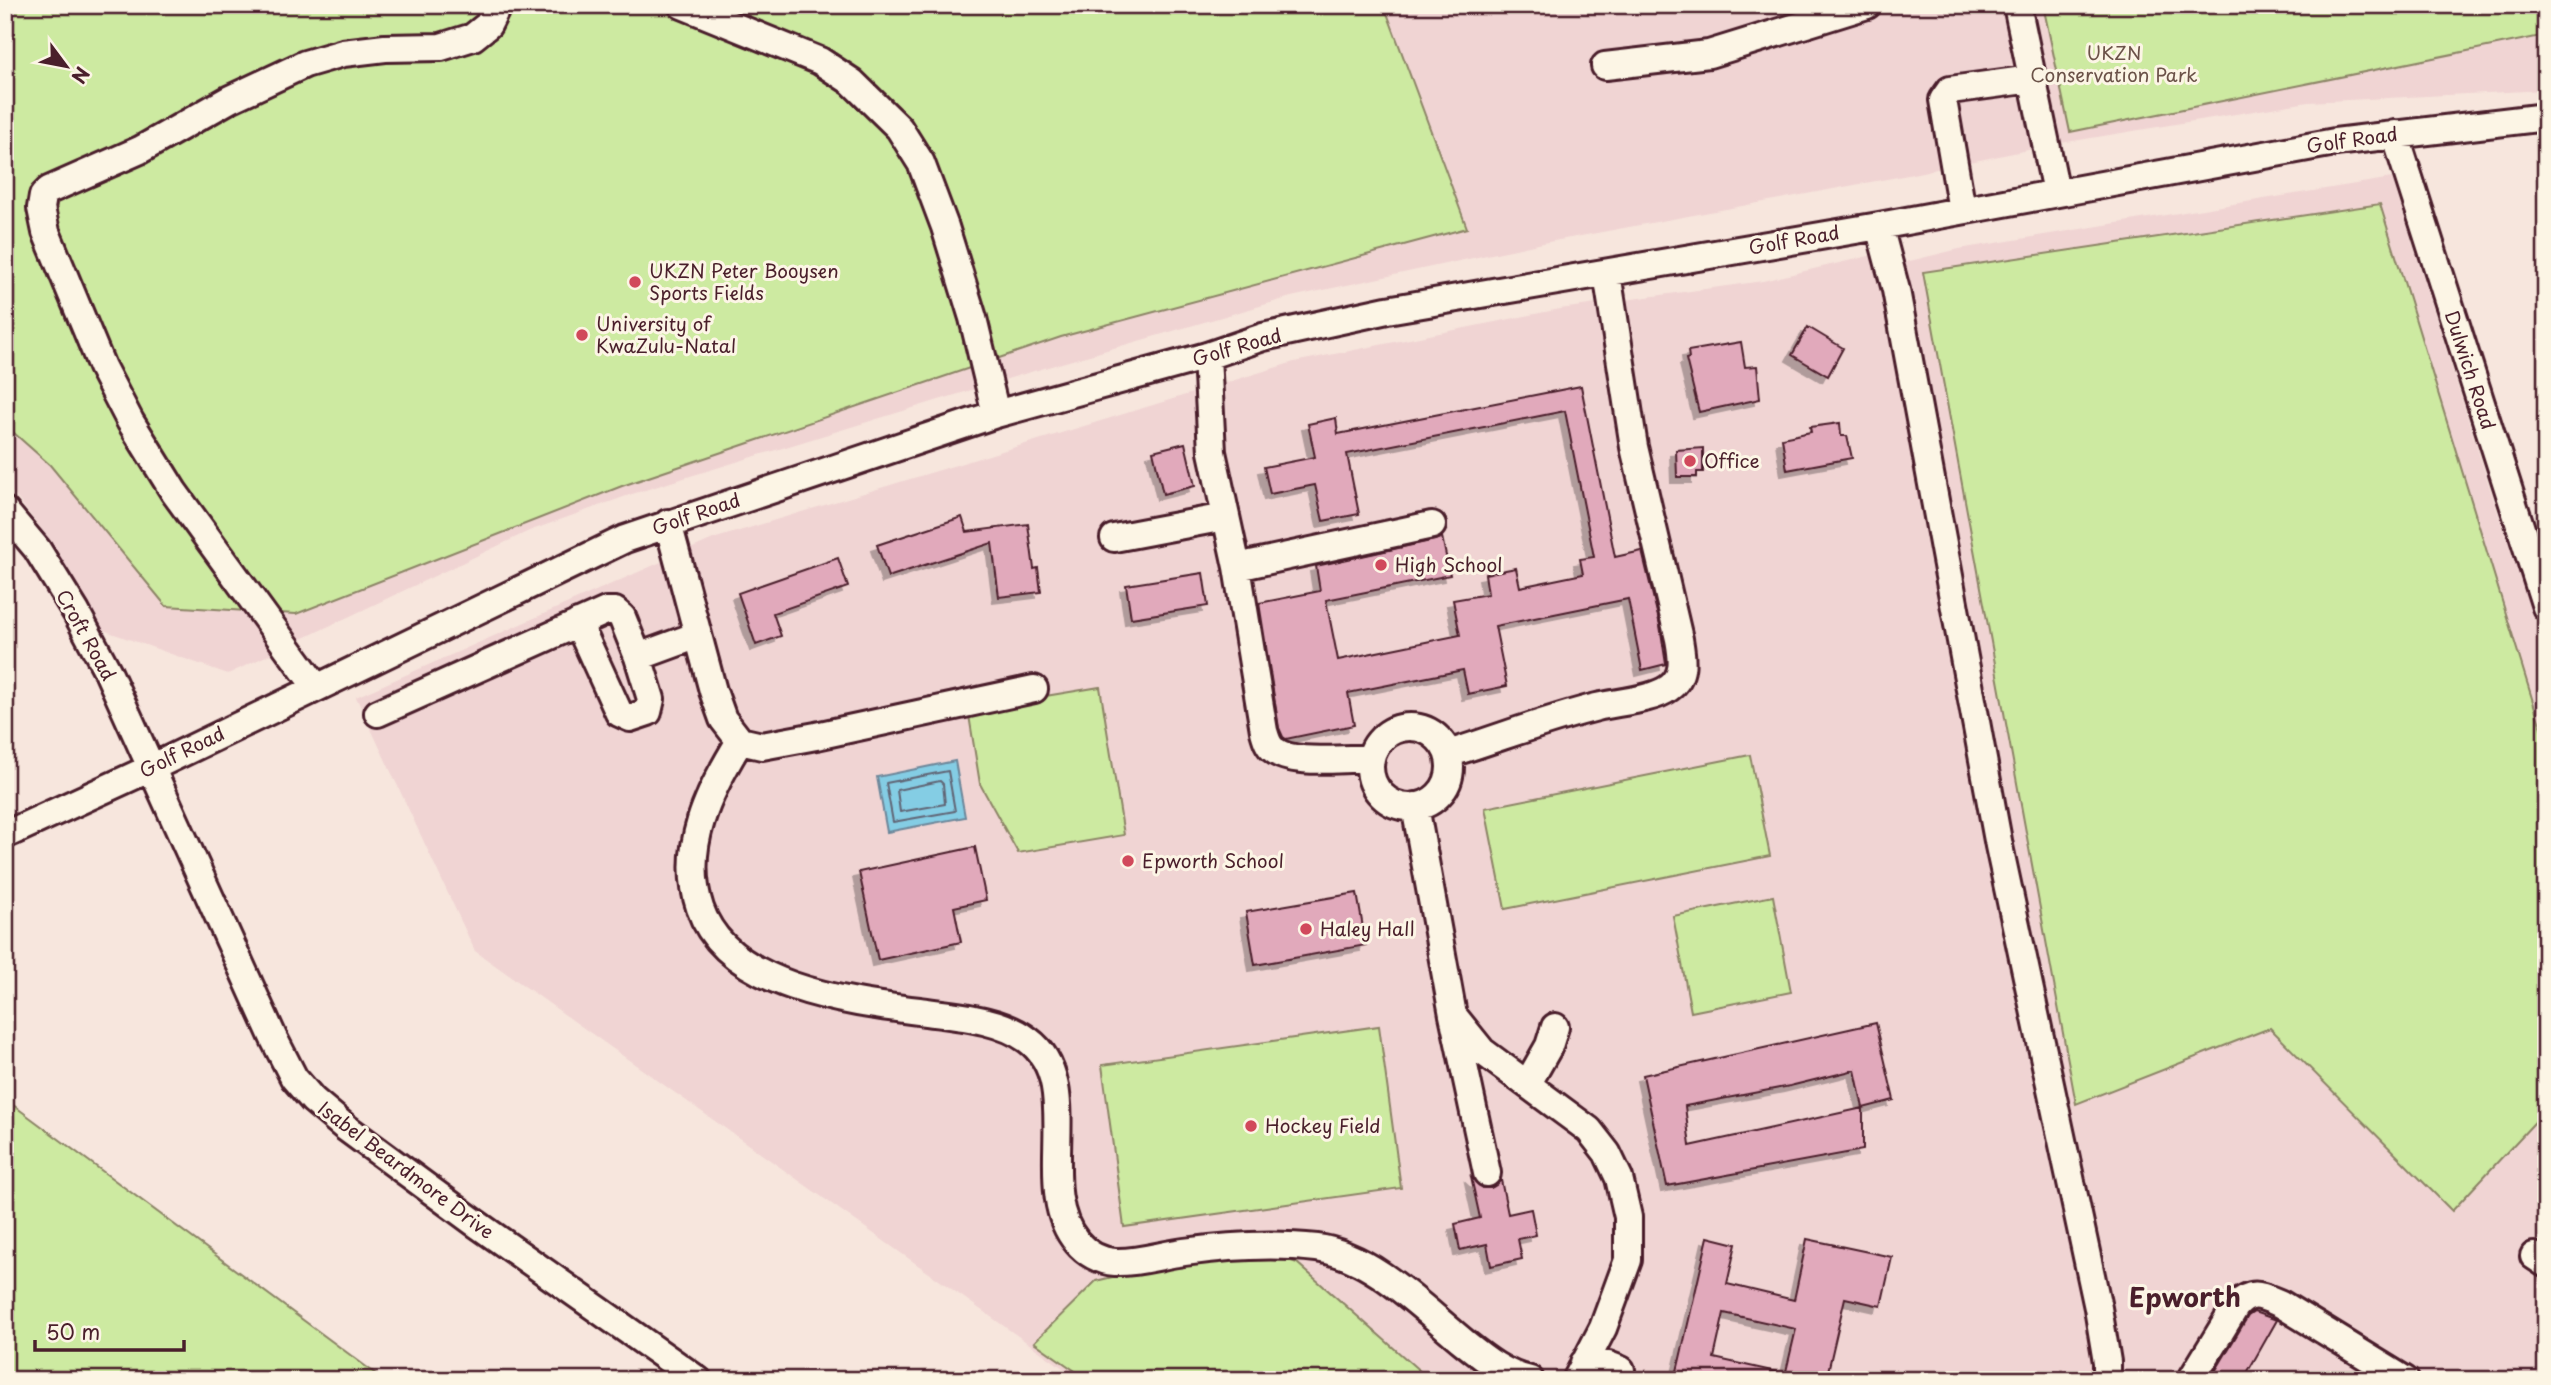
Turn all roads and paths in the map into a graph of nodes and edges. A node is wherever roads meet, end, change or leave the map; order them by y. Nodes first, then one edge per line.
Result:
1 (498, 5) edge
2 (682, 5) edge
3 (1867, 5) edge
4 (2017, 5) edge
5 (1605, 66) dead end
6 (2032, 79) junction
7 (2546, 117) edge
8 (2395, 134) junction
9 (2056, 192) junction
10 (1962, 210) junction
11 (1879, 226) junction
12 (1607, 272) junction
13 (1207, 356) junction
14 (996, 414) junction
15 (5, 511) edge
16 (1225, 517) junction
17 (668, 523) junction
18 (1432, 525) dead end
19 (1114, 538) dead end
20 (1237, 567) junction
21 (2546, 607) edge
22 (578, 623) junction
23 (698, 635) junction
24 (638, 657) junction
25 (316, 687) junction
26 (1034, 689) dead end
27 (378, 713) dead end
28 (740, 741) junction
29 (1448, 754) junction
30 (1371, 759) junction
31 (151, 768) junction
32 (1415, 806) junction
33 (5, 835) edge
34 (1453, 1015) junction
35 (1555, 1027) dead end
36 (1528, 1083) junction
37 (1487, 1173) dead end
38 (1621, 1370) dead end
39 (1580, 1371) edge
40 (1520, 1378) edge
41 (698, 1380) edge
42 (2107, 1380) edge
43 (2192, 1380) edge
44 (2405, 1380) edge

1 - 25 street
2 - 14 street
3 - 5 street
4 - 6 street
6 - 9 street
6 - 10 street
7 - 8 street, Golf Road
8 - 9 street, Golf Road
8 - 21 street, Dulwich Road
9 - 10 street, Golf Road
10 - 11 street, Golf Road
11 - 12 street, Golf Road
11 - 42 street
12 - 13 street, Golf Road
12 - 29 street
13 - 14 street, Golf Road
13 - 16 street
14 - 17 street, Golf Road
15 - 31 street, Croft Road
16 - 19 street
16 - 20 street
17 - 23 street
17 - 25 street, Golf Road
18 - 20 street
20 - 30 street
22 - 24 street
22 - 24 street
22 - 27 street
23 - 24 street
23 - 28 street
25 - 31 street, Golf Road
26 - 28 street
28 - 40 street
29 - 30 street
29 - 32 street
30 - 32 street
31 - 33 street, Golf Road
31 - 41 street, Isabel Beardmore Drive
32 - 34 street
34 - 36 street
34 - 37 street
35 - 36 street
36 - 39 street
38 - 39 street
43 - 44 street

